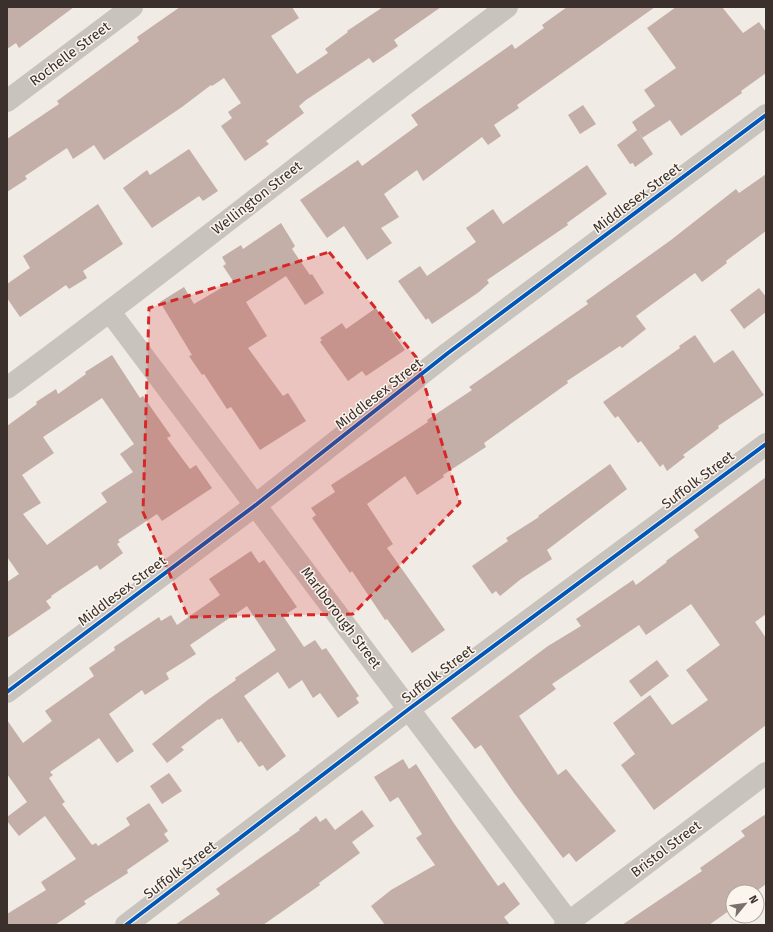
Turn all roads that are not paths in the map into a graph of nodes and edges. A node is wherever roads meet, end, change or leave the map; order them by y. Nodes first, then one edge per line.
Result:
1 (132, 7) edge
2 (507, 7) edge
3 (7, 100) edge
4 (766, 115) edge
5 (110, 312) junction
6 (7, 388) edge
7 (766, 444) edge
8 (256, 504) junction
9 (7, 692) edge
10 (409, 709) junction
11 (766, 772) edge
12 (568, 924) edge
13 (126, 925) edge

1 - 3 street, Rochelle Street
2 - 5 street, Wellington Street
4 - 8 street, Middlesex Street
5 - 6 street, Wellington Street
5 - 8 street, Marlborough Street
7 - 10 street, Suffolk Street
8 - 9 street, Middlesex Street
8 - 10 street, Marlborough Street
10 - 12 street, Marlborough Street
10 - 13 street, Suffolk Street
11 - 12 street, Bristol Street

